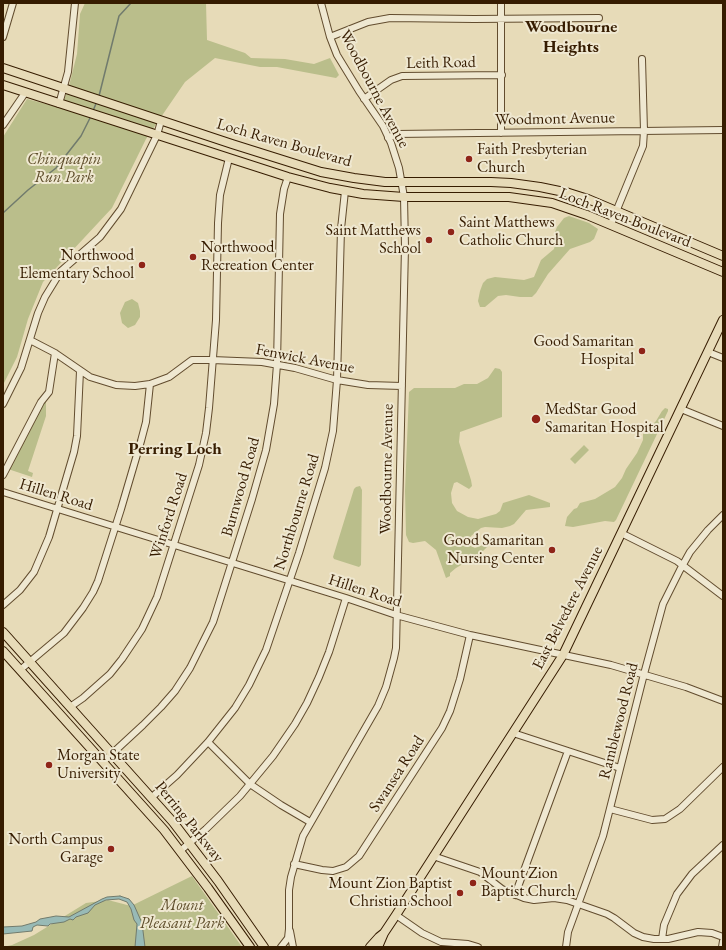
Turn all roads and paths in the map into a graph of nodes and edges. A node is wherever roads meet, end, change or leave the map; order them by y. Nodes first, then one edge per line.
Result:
1 (13, 3) edge
2 (75, 3) edge
3 (321, 3) edge
4 (501, 3) edge
5 (599, 18) dead end
6 (501, 19) junction
7 (3, 37) edge
8 (330, 37) junction
9 (642, 59) dead end
10 (3, 68) edge
11 (502, 75) junction
12 (3, 86) edge
13 (64, 89) junction
14 (25, 93) junction
15 (364, 99) junction
16 (59, 104) junction
17 (161, 121) junction
18 (3, 125) edge
19 (723, 130) edge
20 (644, 131) junction
21 (501, 133) junction
22 (157, 135) junction
23 (388, 138) junction
24 (263, 154) junction
25 (229, 158) junction
26 (258, 167) junction
27 (333, 174) junction
28 (288, 177) junction
29 (402, 183) junction
30 (330, 188) junction
31 (345, 191) junction
32 (404, 197) junction
33 (616, 211) junction
34 (611, 224) junction
35 (723, 256) edge
36 (723, 272) edge
37 (723, 320) edge
38 (30, 340) junction
39 (708, 352) junction
40 (54, 353) junction
41 (723, 358) edge
42 (212, 360) junction
43 (277, 364) junction
44 (80, 372) junction
45 (337, 380) junction
46 (150, 384) junction
47 (402, 386) junction
48 (3, 404) edge
49 (680, 409) junction
50 (723, 426) edge
51 (3, 475) edge
52 (3, 492) edge
53 (58, 508) junction
54 (723, 515) edge
55 (115, 527) junction
56 (622, 533) junction
57 (174, 545) junction
58 (231, 563) junction
59 (683, 565) junction
60 (289, 581) junction
61 (723, 596) edge
62 (346, 598) junction
63 (3, 605) edge
64 (396, 615) junction
65 (3, 632) edge
66 (470, 635) junction
67 (3, 651) edge
68 (563, 654) junction
69 (30, 662) junction
70 (20, 670) junction
71 (644, 674) junction
72 (723, 701) edge
73 (70, 707) junction
74 (513, 733) junction
75 (208, 742) junction
76 (568, 751) junction
77 (112, 754) junction
78 (103, 762) junction
79 (723, 767) edge
80 (620, 768) junction
81 (250, 784) junction
82 (152, 798) junction
83 (610, 809) junction
84 (310, 822) junction
85 (190, 843) junction
86 (723, 845) edge
87 (180, 850) junction
88 (433, 856) junction
89 (294, 864) junction
90 (515, 895) junction
91 (579, 904) junction
92 (396, 914) junction
93 (290, 929) junction
94 (384, 933) junction
95 (723, 937) edge
96 (662, 939) junction
97 (723, 941) edge
98 (446, 945) edge
99 (250, 947) edge
100 (264, 947) edge
101 (281, 947) edge
102 (293, 947) edge
103 (370, 947) edge
104 (378, 947) edge
105 (478, 947) edge
106 (566, 947) edge
107 (722, 947) edge

1 - 7 street
2 - 13 street
3 - 8 street, Woodbourne Avenue
4 - 6 street
5 - 6 street
6 - 8 street
6 - 11 street
8 - 15 street, Woodbourne Avenue
9 - 20 street
10 - 13 main road, Loch Raven Boulevard
11 - 15 street, Leith Road
11 - 21 street
12 - 14 main road, Loch Raven Boulevard
13 - 16 street
13 - 17 main road, Loch Raven Boulevard
14 - 16 main road, Loch Raven Boulevard
14 - 18 street
15 - 23 street, Woodbourne Avenue
16 - 22 main road, Loch Raven Boulevard
17 - 22 street
17 - 24 main road, Loch Raven Boulevard
19 - 20 street, Woodmont Avenue
20 - 21 street, Woodmont Avenue
20 - 33 street
21 - 23 street, Woodmont Avenue
22 - 25 main road, Loch Raven Boulevard
22 - 38 street
23 - 29 street, Woodbourne Avenue
24 - 26 main road
24 - 27 main road, Loch Raven Boulevard
25 - 26 main road, Loch Raven Boulevard
25 - 42 street, Winford Road
26 - 28 main road, Loch Raven Boulevard
27 - 29 main road, Loch Raven Boulevard
27 - 30 main road
28 - 30 main road, Loch Raven Boulevard
28 - 43 street, Burnwood Road
29 - 32 street, Woodbourne Avenue
29 - 33 main road, Loch Raven Boulevard
30 - 31 main road, Loch Raven Boulevard
31 - 32 main road, Loch Raven Boulevard
31 - 45 street, Northbourne Road
32 - 34 main road, Loch Raven Boulevard
32 - 47 street, Woodbourne Avenue
33 - 34 street
33 - 35 main road, Loch Raven Boulevard
34 - 36 main road, Loch Raven Boulevard
37 - 39 main road, East Belvedere Avenue
38 - 40 street, Fenwick Avenue
38 - 48 street
39 - 41 street
39 - 49 main road, East Belvedere Avenue
40 - 44 street, Fenwick Avenue
40 - 51 street
42 - 43 street, Fenwick Avenue
42 - 46 street, Fenwick Avenue
42 - 57 street, Winford Road
43 - 45 street, Fenwick Avenue
43 - 58 street, Burnwood Road
44 - 46 street, Fenwick Avenue
44 - 53 street
45 - 47 street, Fenwick Avenue
45 - 60 street, Northbourne Road
46 - 55 street
47 - 64 street, Woodbourne Avenue
49 - 50 street
49 - 56 main road, East Belvedere Avenue
52 - 53 street, Hillen Road
53 - 55 street, Hillen Road
53 - 63 street
54 - 59 street, Ramblewood Road
55 - 57 street, Hillen Road
55 - 69 street
56 - 59 street
56 - 68 main road, East Belvedere Avenue
57 - 58 street, Hillen Road
57 - 73 street, Winford Road
58 - 60 street, Hillen Road
58 - 77 street, Burnwood Road
59 - 61 street
59 - 71 street, Ramblewood Road
60 - 62 street, Hillen Road
60 - 75 street, Northbourne Road
62 - 64 street, Hillen Road
62 - 81 street
64 - 66 street, Hillen Road
64 - 84 street, Woodbourne Avenue
65 - 69 main road, Perring Parkway
66 - 68 street, Hillen Road
66 - 89 street, Swansea Road
67 - 70 main road, Perring Parkway
68 - 71 street, Hillen Road
68 - 74 main road, East Belvedere Avenue
69 - 70 street
69 - 73 main road, Perring Parkway
70 - 78 main road, Perring Parkway
71 - 72 street, Hillen Road
71 - 80 street, Ramblewood Road
73 - 77 main road, Perring Parkway
74 - 76 street
74 - 88 main road, East Belvedere Avenue
75 - 81 street
75 - 82 street, Northbourne Road
76 - 80 street
76 - 90 street
77 - 78 street, Burnwood Road
77 - 82 main road, Perring Parkway
78 - 87 main road, Perring Parkway
79 - 83 street
80 - 83 street, Ramblewood Road
81 - 84 street
81 - 85 street
82 - 85 main road, Perring Parkway
83 - 91 street, Ramblewood Road
84 - 89 street, Woodbourne Avenue
85 - 87 street
85 - 100 main road, Perring Parkway
86 - 96 street
87 - 99 main road, Perring Parkway
88 - 90 street
88 - 92 main road, East Belvedere Avenue
89 - 93 street, Woodbourne Avenue
90 - 91 street
91 - 96 street
91 - 106 street, Ramblewood Road
92 - 94 main road, East Belvedere Avenue
92 - 98 street
93 - 101 street, Woodbourne Avenue
93 - 102 street, Woodbourne Avenue
94 - 103 main road, East Belvedere Avenue
94 - 104 main road, East Belvedere Avenue
95 - 96 street
97 - 107 street
98 - 105 street

